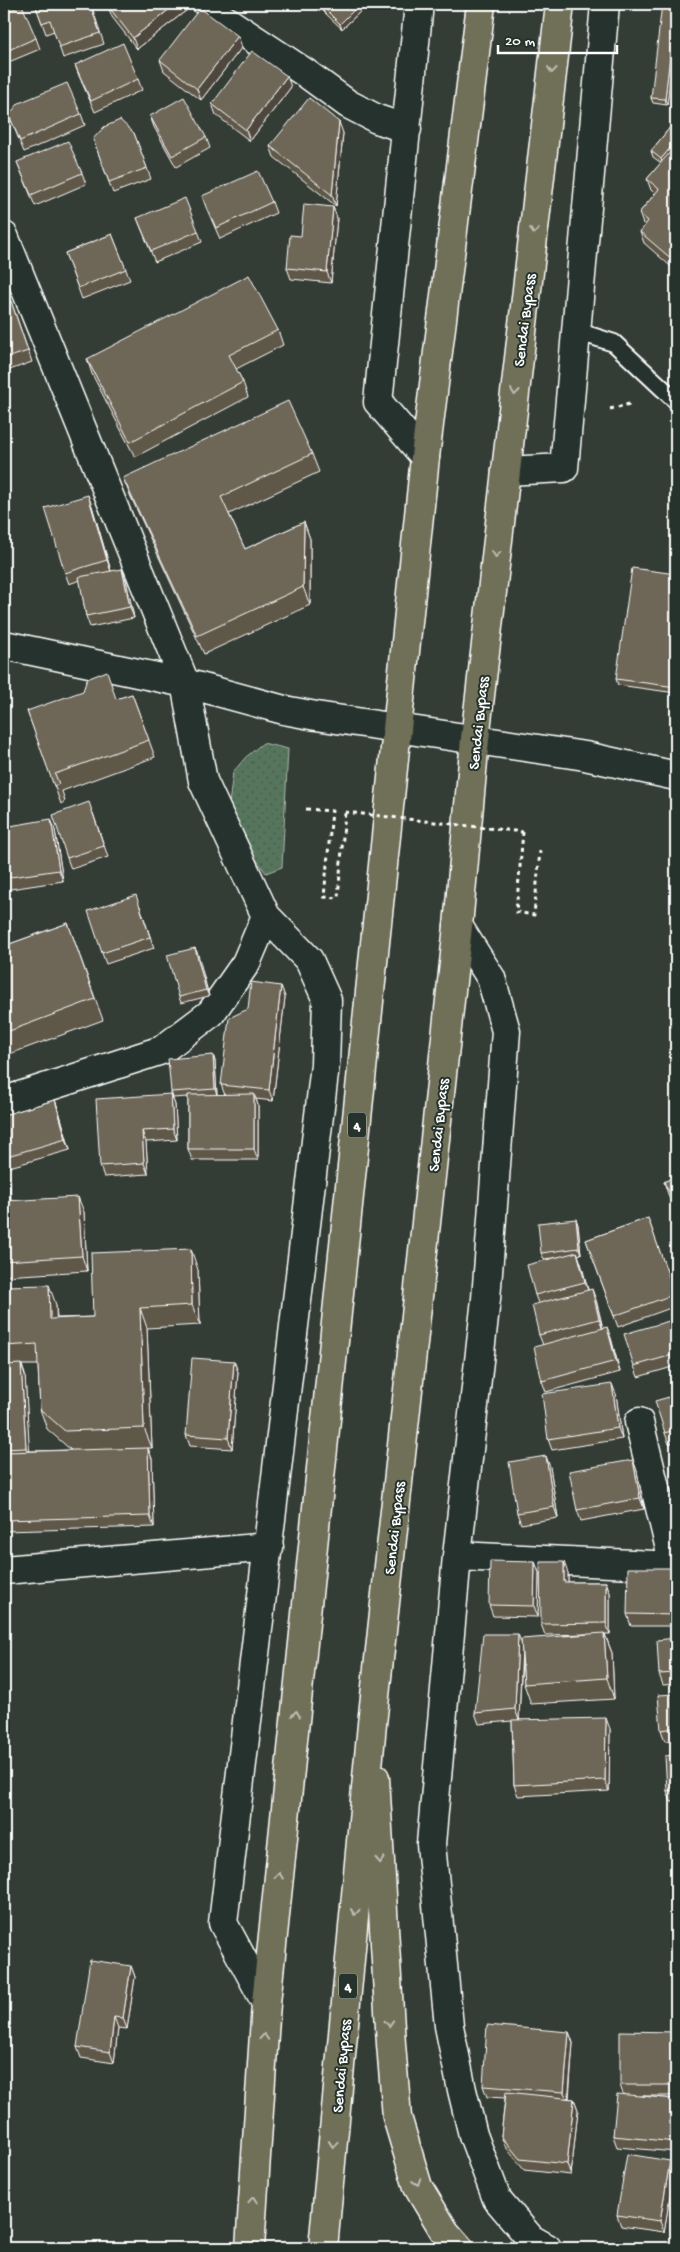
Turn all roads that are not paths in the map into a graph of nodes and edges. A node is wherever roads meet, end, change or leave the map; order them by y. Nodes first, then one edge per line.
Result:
1 (207, 4) edge
2 (419, 4) edge
3 (481, 4) edge
4 (560, 4) edge
5 (605, 4) edge
6 (407, 129) junction
7 (4, 236) edge
8 (576, 331) junction
9 (676, 401) edge
10 (425, 457) junction
11 (506, 471) junction
12 (4, 645) edge
13 (185, 683) junction
14 (398, 728) junction
15 (475, 740) junction
16 (676, 776) edge
17 (266, 916) junction
18 (458, 926) junction
19 (4, 1101) edge
20 (639, 1422) dead end
21 (269, 1547) junction
22 (457, 1556) junction
23 (675, 1566) edge
24 (4, 1570) edge
25 (372, 1724) junction
26 (266, 2003) junction
27 (250, 2248) edge
28 (323, 2248) edge
29 (459, 2248) edge
30 (548, 2248) edge

1 - 6 street
2 - 6 street
3 - 10 main road, 4
4 -> 11 main road, Sendai Bypass / 4
5 - 8 street
6 - 10 street
7 - 13 street
8 - 9 lane
8 - 11 street
10 - 14 main road, 4
11 -> 15 main road, Sendai Bypass / 4
12 - 13 street
13 - 14 street
13 - 17 street
14 - 15 street
26 -> 14 main road, 4
15 - 16 street
15 - 18 main road, Sendai Bypass / 4
17 - 19 street
17 - 21 street
18 - 22 street
18 - 25 main road, Sendai Bypass / 4
20 - 23 street
21 - 24 street
21 - 26 street
22 - 23 street
22 - 30 street
25 -> 28 main road, Sendai Bypass / 4
25 -> 29 main road
27 -> 26 main road, 4

